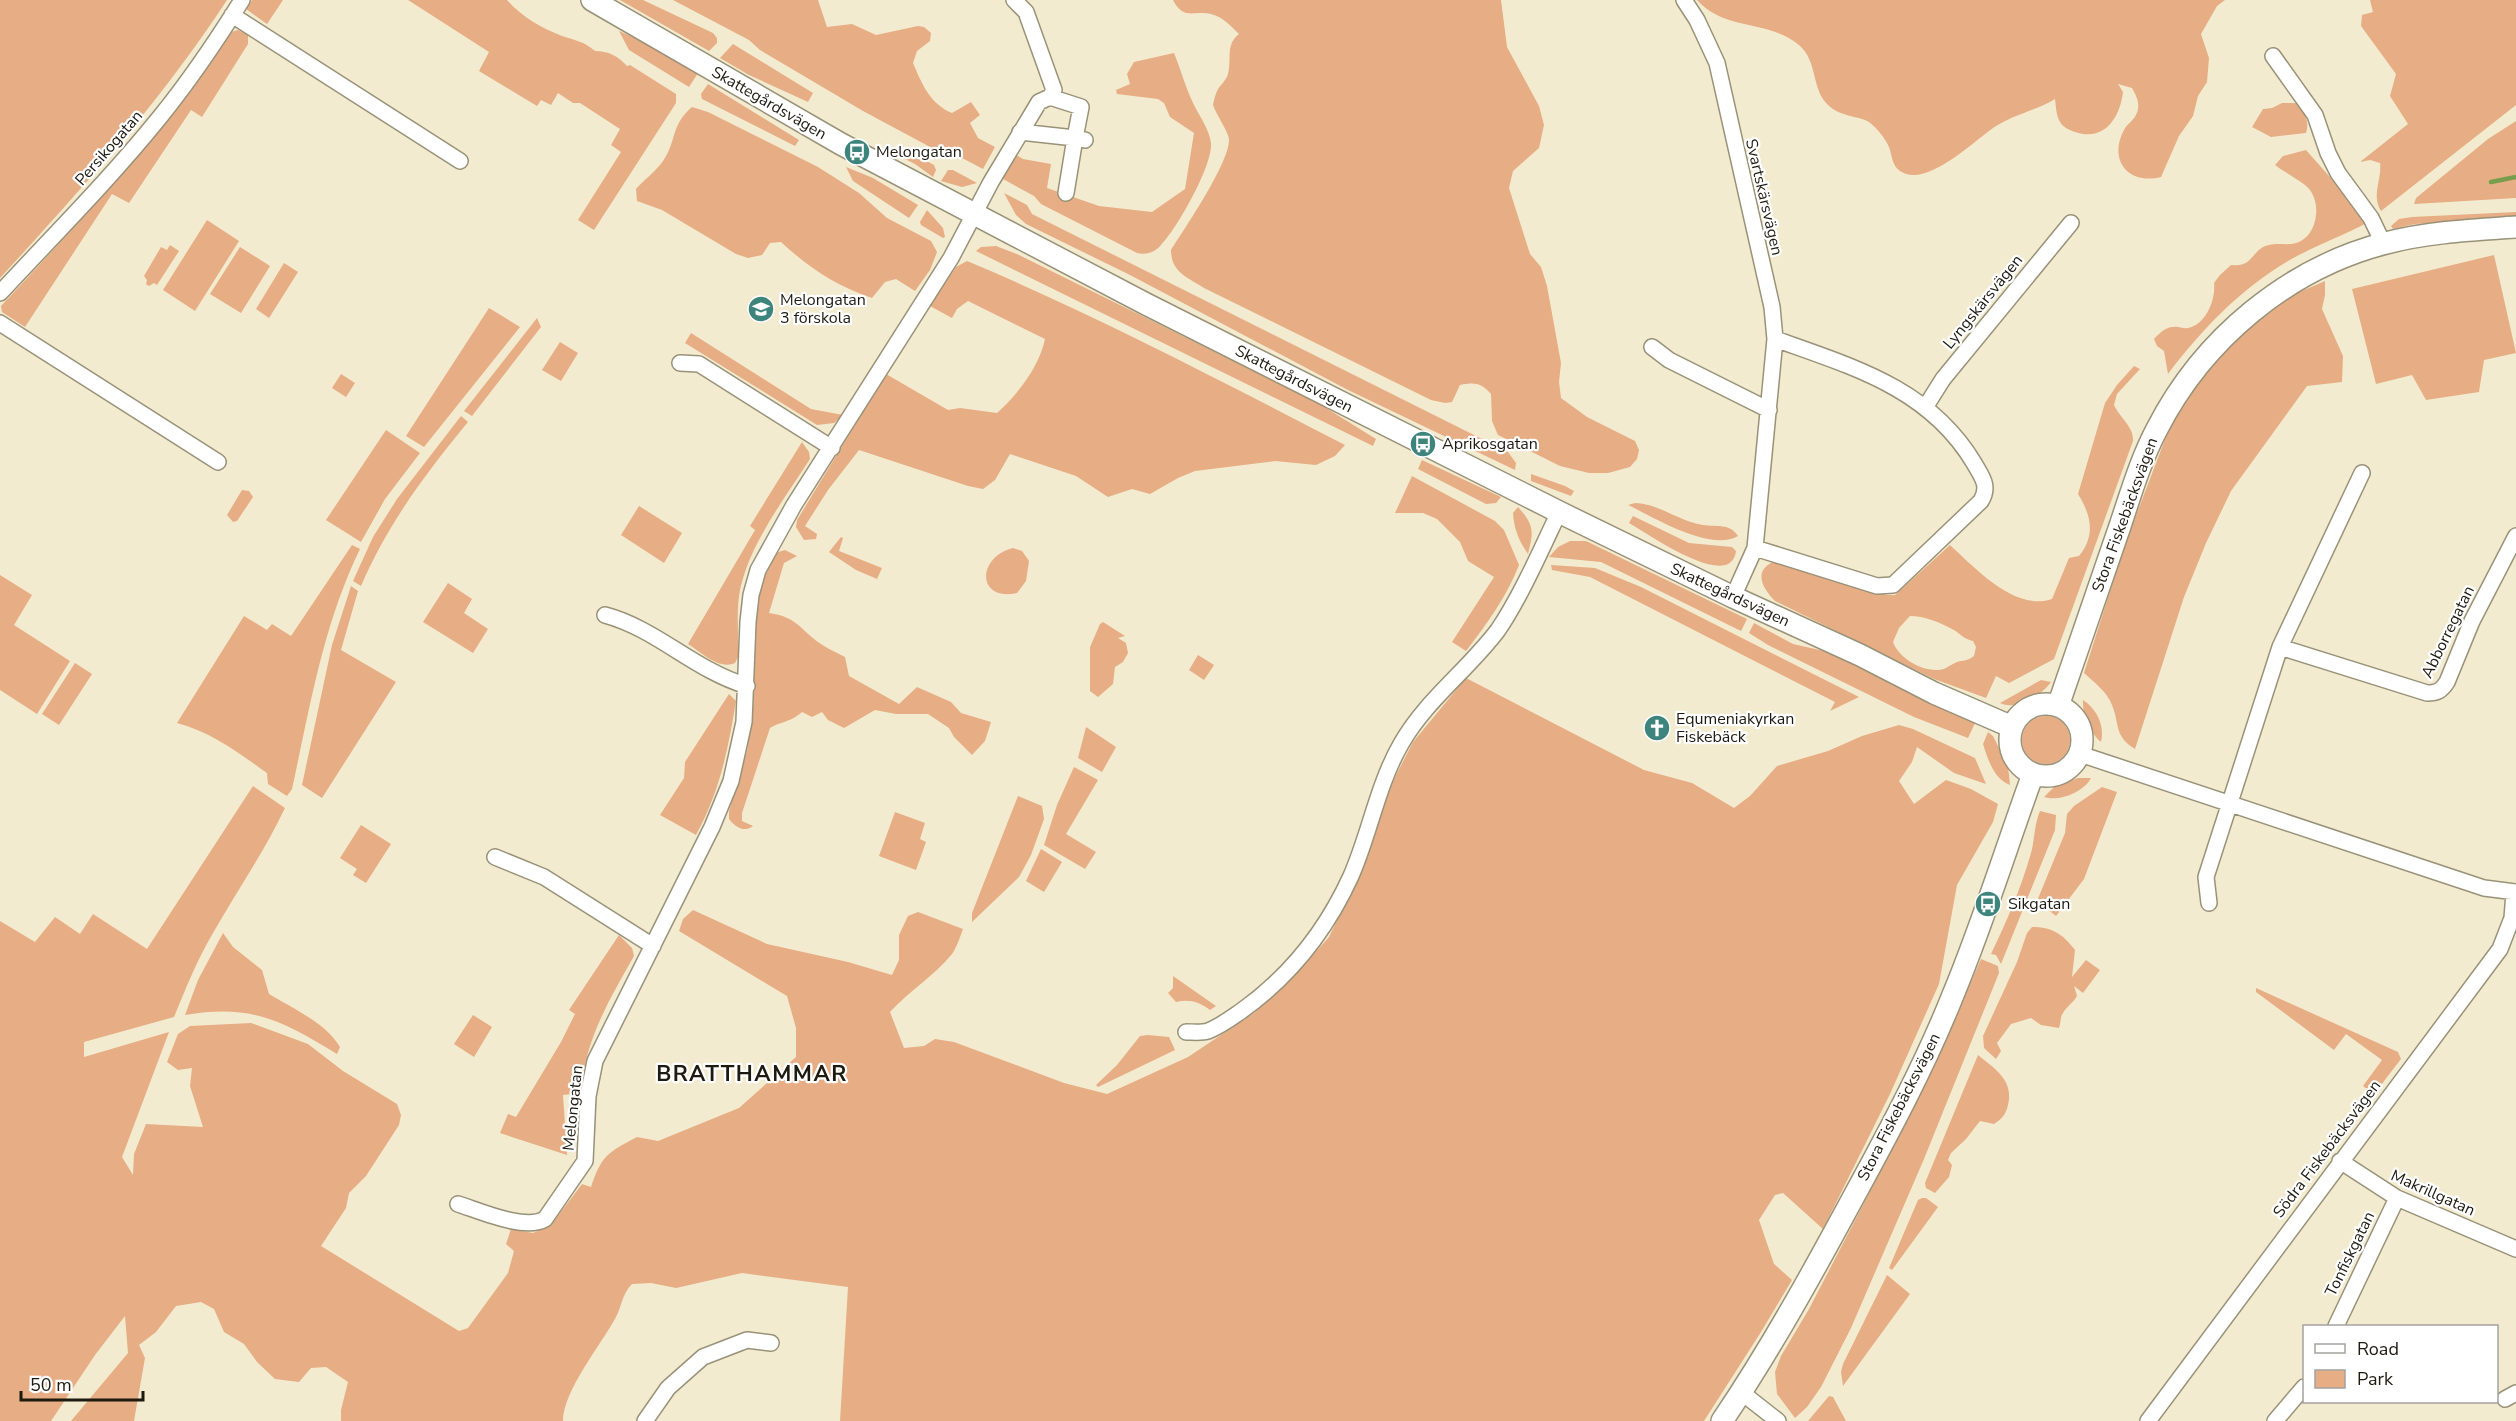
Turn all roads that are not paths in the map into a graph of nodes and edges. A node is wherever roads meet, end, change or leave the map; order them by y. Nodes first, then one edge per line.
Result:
1 (242, 0) edge
2 (592, 0) edge
3 (1014, 0) edge
4 (1684, 0) edge
5 (1028, 6) edge
6 (232, 15) junction
7 (2273, 56) dead end
8 (1050, 97) junction
9 (1020, 132) junction
10 (1080, 139) junction
11 (460, 161) dead end
12 (1066, 193) dead end
13 (973, 215) junction
14 (2071, 223) dead end
15 (2516, 227) edge
16 (2383, 243) junction
17 (0, 293) edge
18 (0, 323) edge
19 (1775, 339) junction
20 (1652, 347) dead end
21 (680, 363) dead end
22 (1926, 406) junction
23 (1769, 410) junction
24 (832, 448) junction
25 (218, 462) dead end
26 (2362, 473) dead end
27 (1559, 512) junction
28 (2516, 536) edge
29 (1755, 548) junction
30 (1733, 597) junction
31 (605, 615) dead end
32 (2280, 647) junction
33 (747, 686) junction
34 (2058, 705) junction
35 (2012, 727) junction
36 (2080, 754) junction
37 (2033, 774) junction
38 (2230, 805) junction
39 (495, 857) dead end
40 (2515, 892) edge
41 (2209, 903) dead end
42 (653, 946) junction
43 (1186, 1032) dead end
44 (2340, 1161) junction
45 (2397, 1198) junction
46 (458, 1204) dead end
47 (2516, 1249) edge
48 (2336, 1325) edge
49 (771, 1343) dead end
50 (2303, 1388) edge
51 (1741, 1392) junction
52 (645, 1421) edge
53 (1722, 1421) edge
54 (1779, 1421) edge
55 (2148, 1421) edge
56 (2275, 1421) edge

1 - 6 street, Persikogatan
2 - 13 street, Skattegårdsvägen
3 - 5 street
4 - 19 street, Svartskärsvägen
5 - 8 street
6 - 11 street
6 - 17 street, Persikogatan
7 - 16 street
8 - 9 street, Melongatan
8 - 10 street
9 - 10 street
9 - 13 street, Melongatan
10 - 12 street
13 - 24 street, Melongatan
13 - 27 street, Skattegårdsvägen
14 - 22 street, Lyngskärsvägen
15 - 16 street, Stora Fiskebäcksvägen
16 - 34 street, Stora Fiskebäcksvägen
18 - 25 street
19 - 22 street
19 - 23 street, Svartskärsvägen
20 - 23 street
21 - 24 street
22 - 29 street
23 - 29 street, Svartskärsvägen
24 - 33 street, Melongatan
26 - 32 street
27 - 30 street, Skattegårdsvägen
27 - 43 street
28 - 32 street, Abborregatan
29 - 30 street, Svartskärsvägen
30 - 35 street, Skattegårdsvägen
31 - 33 street
32 - 38 street
33 - 42 street, Melongatan
34 - 35 street
34 - 36 street
35 - 37 street
36 - 37 street
36 - 38 street
37 - 51 street, Stora Fiskebäcksvägen
38 - 40 street
38 - 41 street
39 - 42 street
40 - 44 street, Södra Fiskebäcksvägen
42 - 46 street, Melongatan
44 - 45 street, Makrillgatan
44 - 55 street, Södra Fiskebäcksvägen
45 - 47 street, Makrillgatan
45 - 48 street, Tonfiskgatan
49 - 52 street
50 - 56 street
51 - 53 street, Stora Fiskebäcksvägen
51 - 54 street

